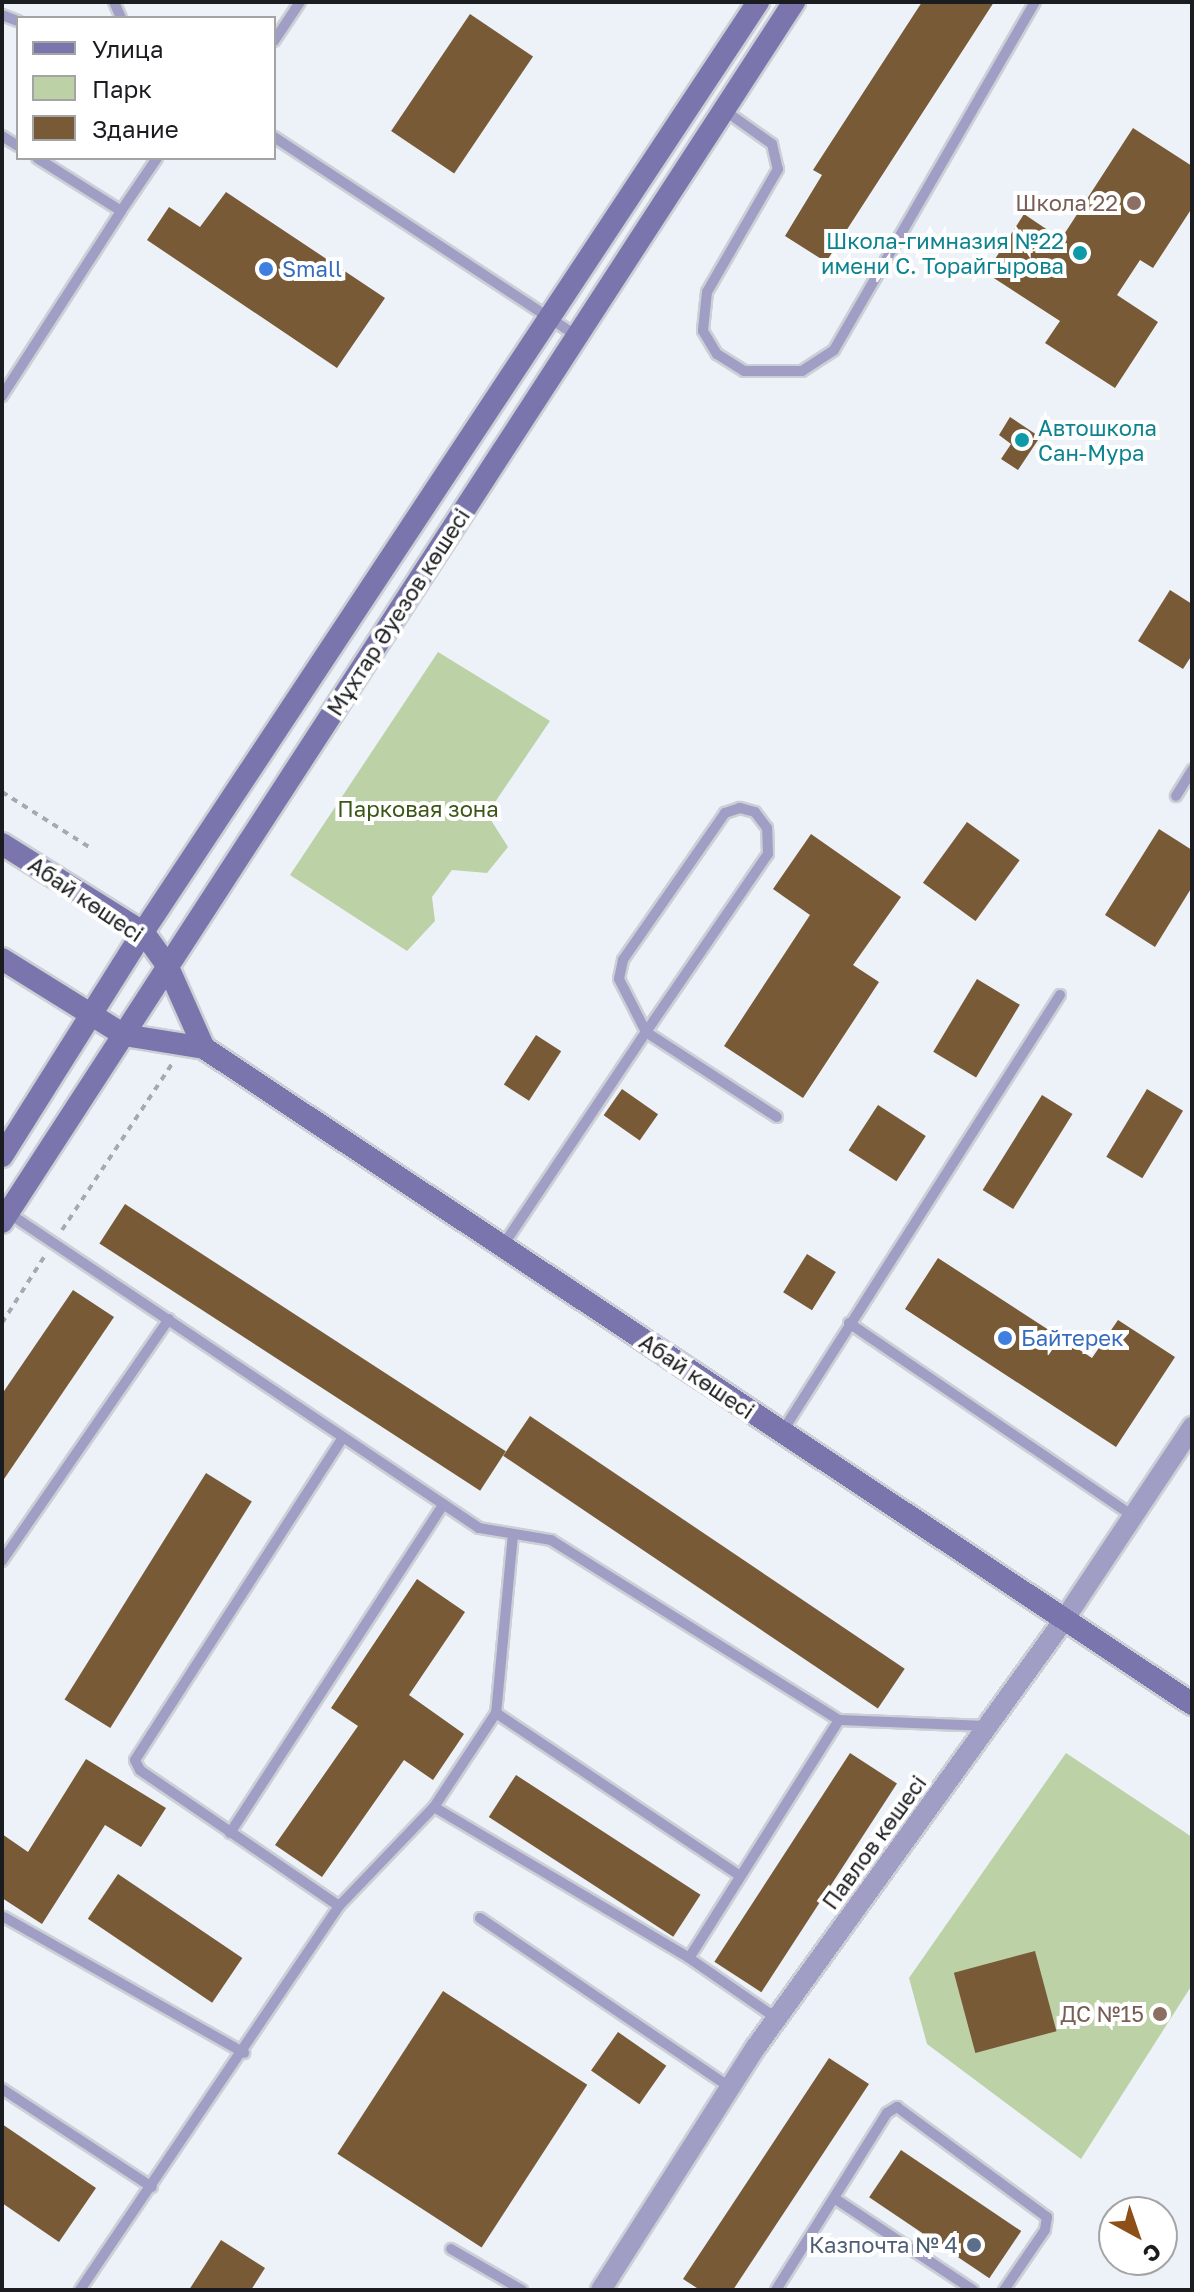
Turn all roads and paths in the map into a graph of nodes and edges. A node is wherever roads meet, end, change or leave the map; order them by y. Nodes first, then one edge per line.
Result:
1 (300, 2) edge
2 (758, 2) edge
3 (794, 2) edge
4 (1035, 2) edge
5 (276, 38) edge
6 (724, 110) junction
7 (276, 138) edge
8 (40, 160) edge
9 (156, 160) edge
10 (121, 211) junction
11 (550, 319) junction
12 (577, 336) junction
13 (2, 396) edge
14 (1192, 770) edge
15 (2, 792) edge
16 (1176, 796) dead end
17 (2, 844) edge
18 (92, 849) dead end
19 (143, 932) junction
20 (2, 959) edge
21 (167, 965) junction
22 (1060, 995) dead end
23 (92, 1015) junction
24 (646, 1032) junction
25 (124, 1035) junction
26 (194, 1047) junction
27 (777, 1117) dead end
28 (2, 1156) edge
29 (4, 1214) edge
30 (54, 1242) junction
31 (502, 1247) junction
32 (169, 1319) junction
33 (2, 1323) edge
34 (849, 1323) junction
35 (1192, 1427) edge
36 (782, 1432) junction
37 (343, 1437) junction
38 (444, 1504) junction
39 (1133, 1516) junction
40 (513, 1534) junction
41 (2, 1561) edge
42 (1064, 1620) junction
43 (1192, 1704) edge
44 (496, 1713) junction
45 (839, 1720) junction
46 (987, 1726) junction
47 (434, 1807) junction
48 (230, 1833) junction
49 (740, 1876) junction
50 (339, 1906) junction
51 (4, 1917) dead end
52 (480, 1918) dead end
53 (689, 1958) junction
54 (776, 2018) junction
55 (244, 2053) junction
56 (730, 2087) junction
57 (2, 2089) edge
58 (152, 2187) junction
59 (834, 2198) junction
60 (451, 2249) dead end
61 (607, 2288) edge
62 (80, 2290) edge
63 (522, 2290) edge
64 (776, 2290) edge
65 (973, 2290) edge
66 (1004, 2290) edge

1 - 5 lane
2 - 11 main road, Мұхтар Әуезов көшесі
3 - 6 main road, Мұхтар Әуезов көшесі
4 - 6 lane
6 - 12 main road, Мұхтар Әуезов көшесі
7 - 11 lane
8 - 10 lane
9 - 10 lane
10 - 13 lane
11 - 12 lane
11 - 19 main road, Мұхтар Әуезов көшесі
12 - 21 main road, Мұхтар Әуезов көшесі
14 - 16 lane
15 - 18 path
17 - 19 main road, Абай көшесі
19 - 21 main road, Абай көшесі
19 - 23 main road, Мұхтар Әуезов көшесі
20 - 23 main road, Абай көшесі
21 - 25 main road, Мұхтар Әуезов көшесі
21 - 26 main road, Абай көшесі
22 - 34 lane
23 - 25 main road, Абай көшесі
23 - 28 main road, Мұхтар Әуезов көшесі
24 - 24 lane
24 - 27 lane
24 - 31 lane
25 - 26 main road, Абай көшесі
25 - 29 main road, Мұхтар Әуезов көшесі
26 - 30 path
26 - 31 main road, Абай көшесі
29 - 30 lane
30 - 32 lane
30 - 33 path
31 - 36 main road, Абай көшесі
32 - 37 lane
32 - 41 lane
34 - 36 lane
34 - 39 lane
35 - 39 street, Павлов көшесі
36 - 42 main road, Абай көшесі
37 - 38 lane
37 - 48 lane
38 - 40 lane
38 - 48 lane
39 - 42 street, Павлов көшесі
40 - 44 lane
40 - 45 lane
42 - 43 main road, Абай көшесі
42 - 46 street, Павлов көшесі
44 - 47 lane
44 - 49 lane
45 - 46 lane
45 - 49 lane
46 - 54 street, Павлов көшесі
47 - 50 lane
47 - 53 lane
48 - 50 lane
49 - 53 lane
50 - 55 lane
51 - 55 lane
52 - 56 lane
53 - 54 lane
54 - 56 street, Павлов көшесі
55 - 58 lane
56 - 61 street, Павлов көшесі
57 - 58 lane
58 - 62 lane
59 - 64 lane
59 - 65 lane
59 - 66 lane
60 - 63 lane

